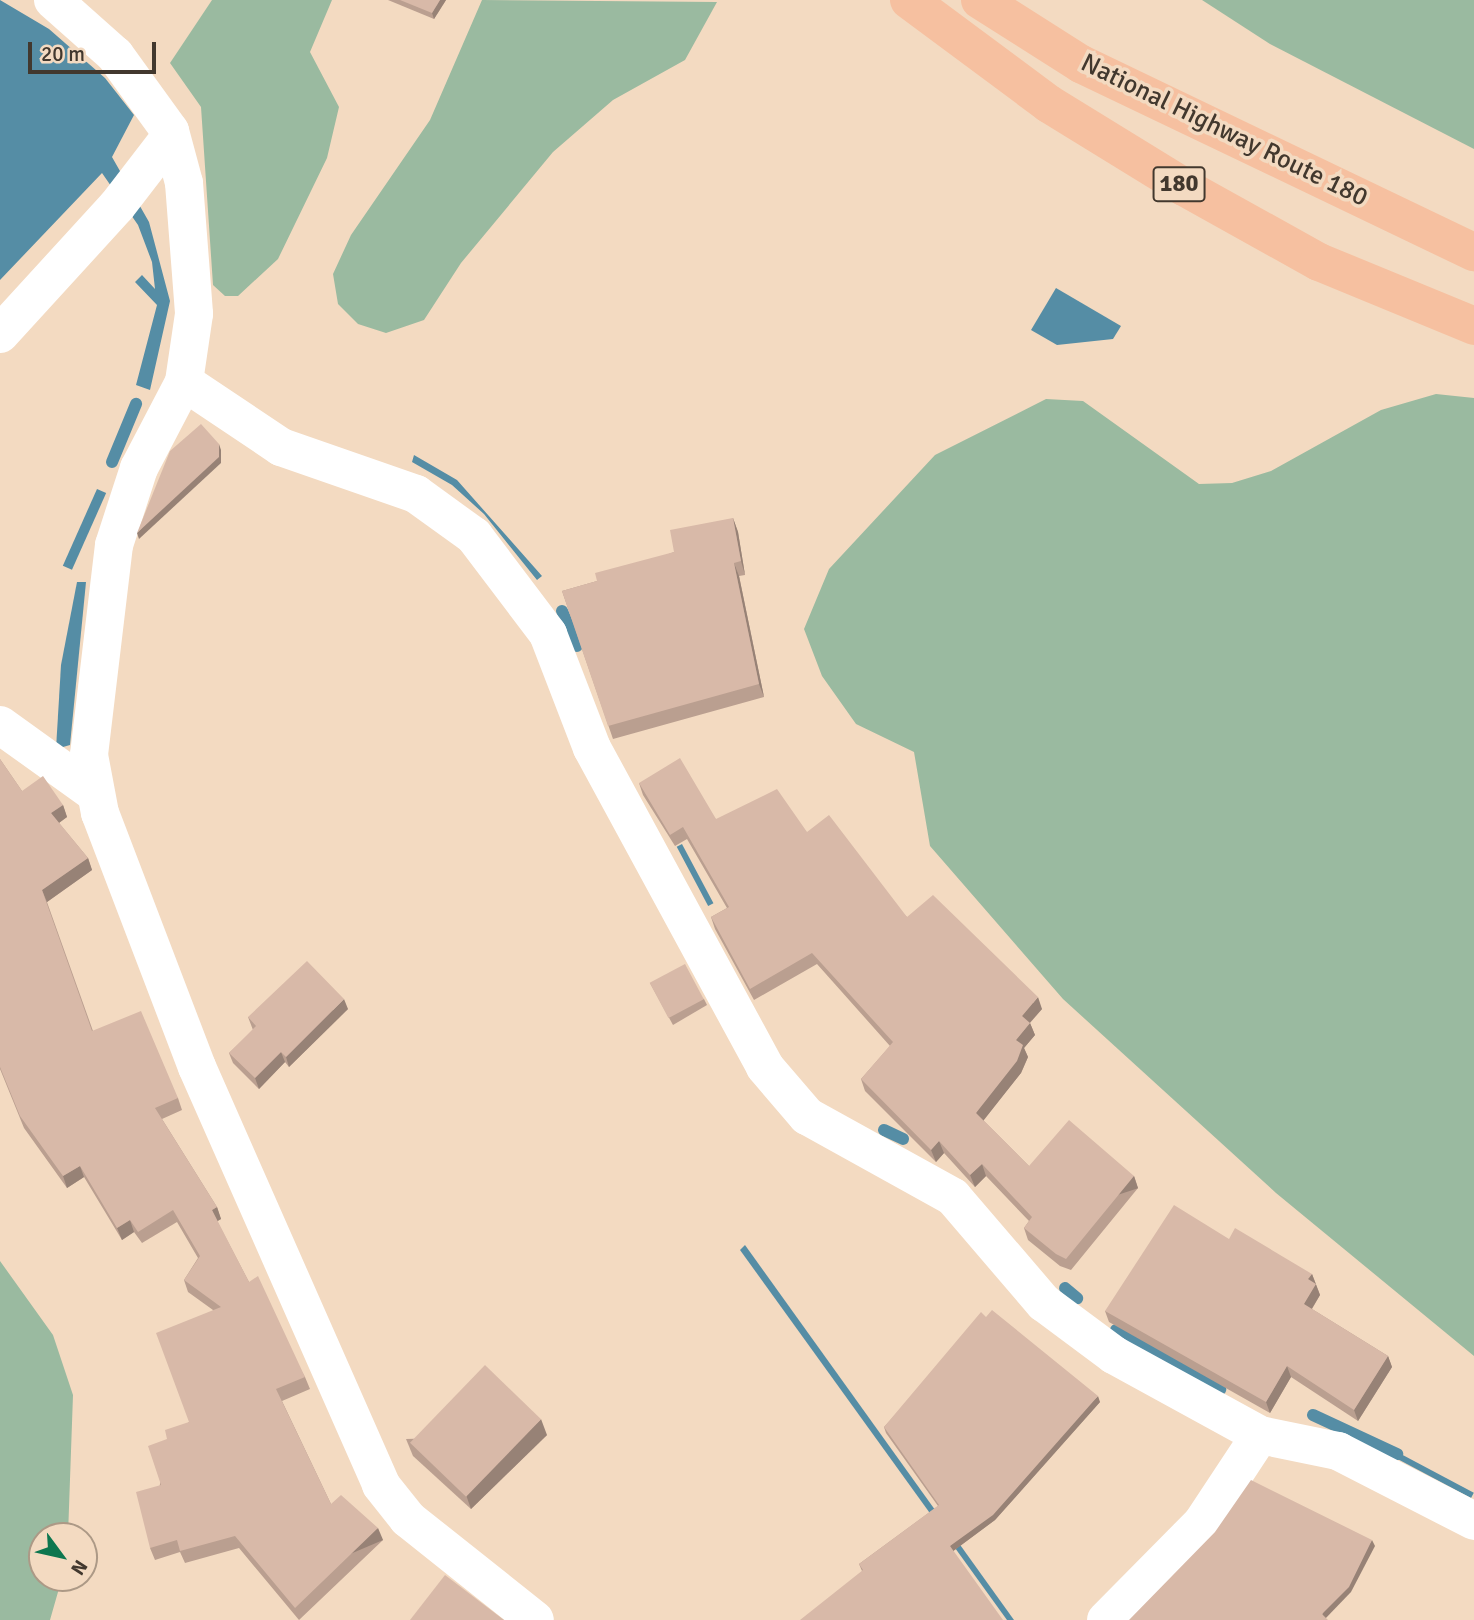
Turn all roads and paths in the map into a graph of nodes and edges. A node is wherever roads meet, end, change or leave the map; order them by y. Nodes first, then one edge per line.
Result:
1 (53, 0) edge
2 (909, 0) edge
3 (980, 0) edge
4 (171, 136) junction
5 (1474, 251) edge
6 (1474, 326) edge
7 (0, 334) edge
8 (184, 382) junction
9 (0, 724) edge
10 (96, 794) junction
11 (1259, 1435) junction
12 (1474, 1521) edge
13 (535, 1620) edge
14 (1106, 1620) edge

1 - 4 street
2 - 6 highway, National Highway Route 180 / 180
3 - 5 highway, National Highway Route 180 / 180
4 - 7 street
4 - 8 street
8 - 10 street
8 - 11 street
9 - 10 street
10 - 13 street
11 - 12 street
11 - 14 street

